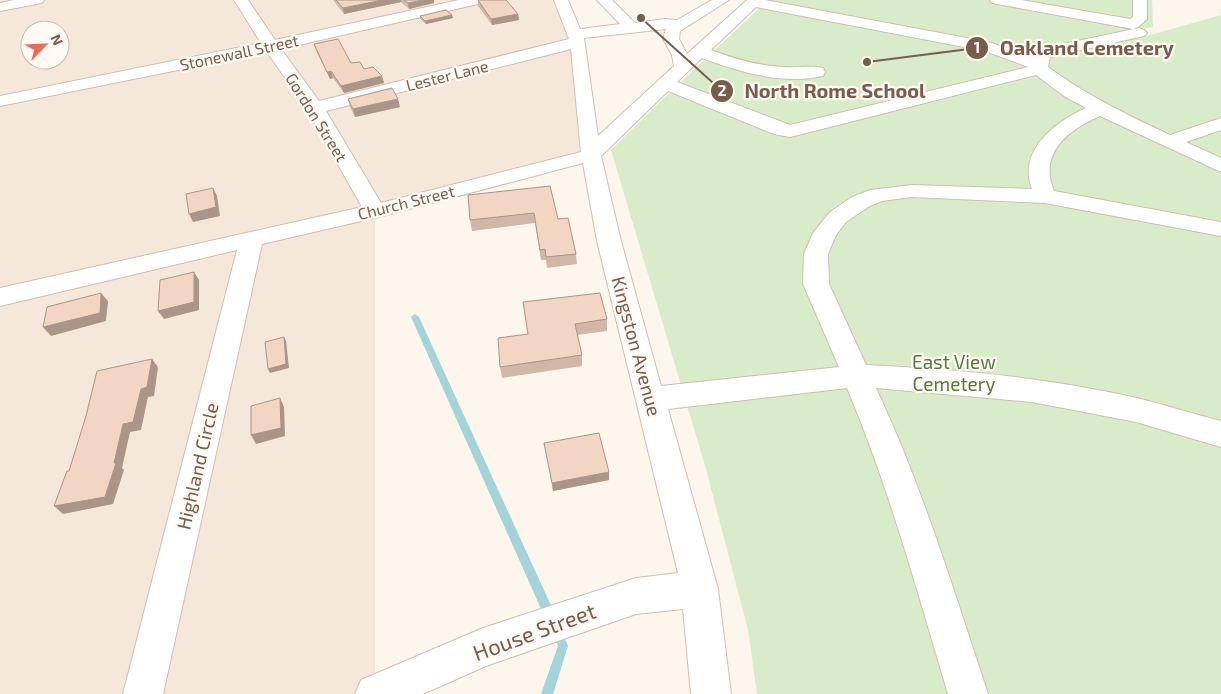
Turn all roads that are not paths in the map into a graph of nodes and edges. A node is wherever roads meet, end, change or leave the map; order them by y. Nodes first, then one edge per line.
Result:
1 (37, 0) edge
2 (241, 0) edge
3 (478, 0) edge
4 (561, 0) edge
5 (604, 0) edge
6 (722, 0) edge
7 (997, 0) edge
8 (1140, 0) edge
9 (754, 1) edge
10 (0, 7) edge
11 (678, 25) junction
12 (632, 28) junction
13 (1136, 29) junction
14 (577, 38) junction
15 (270, 46) junction
16 (700, 51) junction
17 (683, 67) junction
18 (1039, 69) junction
19 (816, 72) dead end
20 (664, 84) junction
21 (0, 102) edge
22 (315, 108) junction
23 (1100, 108) junction
24 (1221, 124) edge
25 (1170, 141) junction
26 (592, 155) junction
27 (1221, 166) edge
28 (1045, 196) junction
29 (374, 211) junction
30 (1221, 229) edge
31 (252, 238) junction
32 (0, 297) edge
33 (857, 376) junction
34 (651, 399) junction
35 (1221, 434) edge
36 (700, 589) junction
37 (143, 694) edge
38 (375, 694) edge
39 (711, 694) edge
40 (968, 694) edge

1 - 10 street
2 - 15 street, Gordon Street
3 - 15 street, Stonewall Street
4 - 14 street, Kingston Avenue
5 - 12 street
6 - 11 street
7 - 13 street
8 - 13 street
9 - 16 street
9 - 18 street
11 - 12 street, Lester Lane
11 - 17 street
12 - 14 street, Lester Lane
13 - 18 street
14 - 22 street, Lester Lane
14 - 26 street, Kingston Avenue
15 - 21 street, Stonewall Street
15 - 22 street, Gordon Street
16 - 17 street
16 - 19 street
17 - 20 street
18 - 20 street
18 - 23 street
20 - 26 street
22 - 29 street, Gordon Street
23 - 25 street
23 - 28 street
24 - 25 street
25 - 27 street
26 - 29 street, Church Street
26 - 34 street, Kingston Avenue
28 - 30 street
28 - 33 street
29 - 31 street, Church Street
31 - 32 street, Church Street
31 - 37 street, Highland Circle
33 - 34 street
33 - 35 street
33 - 40 street
34 - 36 street, Kingston Avenue
36 - 38 street, House Street
36 - 39 street, Kingston Avenue

